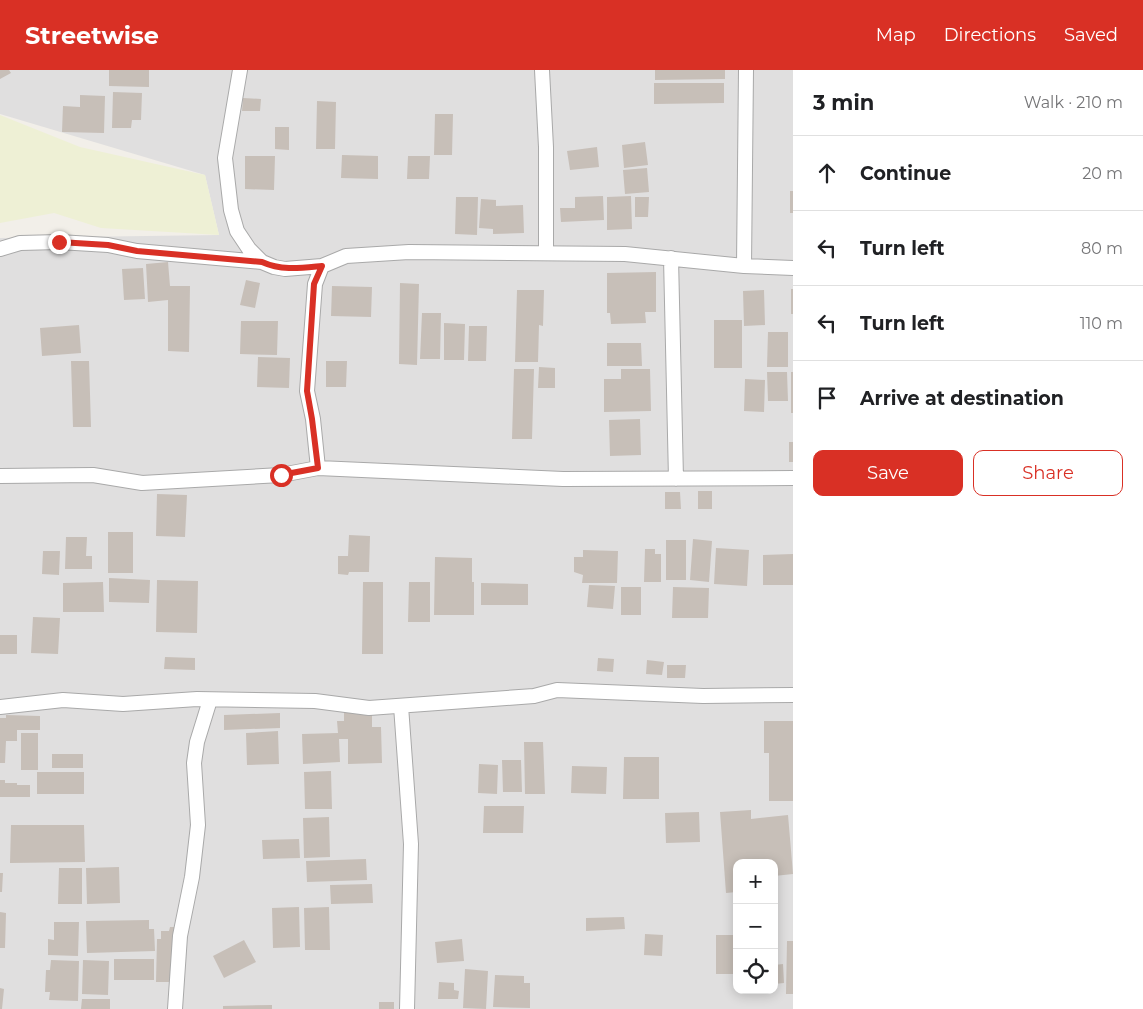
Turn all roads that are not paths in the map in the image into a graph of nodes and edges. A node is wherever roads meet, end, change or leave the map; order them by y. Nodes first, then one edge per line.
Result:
1 (240, 70) edge
2 (542, 70) edge
3 (746, 70) edge
4 (0, 249) edge
5 (546, 253) junction
6 (671, 258) junction
7 (262, 262) junction
8 (322, 266) junction
9 (744, 266) junction
10 (793, 268) edge
11 (318, 468) junction
12 (0, 476) edge
13 (793, 478) edge
14 (676, 479) junction
15 (793, 695) edge
16 (210, 700) junction
17 (402, 706) junction
18 (0, 707) edge
19 (176, 1009) edge
20 (407, 1009) edge

1 - 7 street
2 - 5 street
3 - 9 street
4 - 7 street
5 - 6 street
5 - 8 street
6 - 9 street
6 - 14 street
7 - 8 street
8 - 11 street
9 - 10 street
11 - 12 street
11 - 14 street
13 - 14 street
15 - 17 street
16 - 17 street
16 - 18 street
16 - 19 street
17 - 20 street

